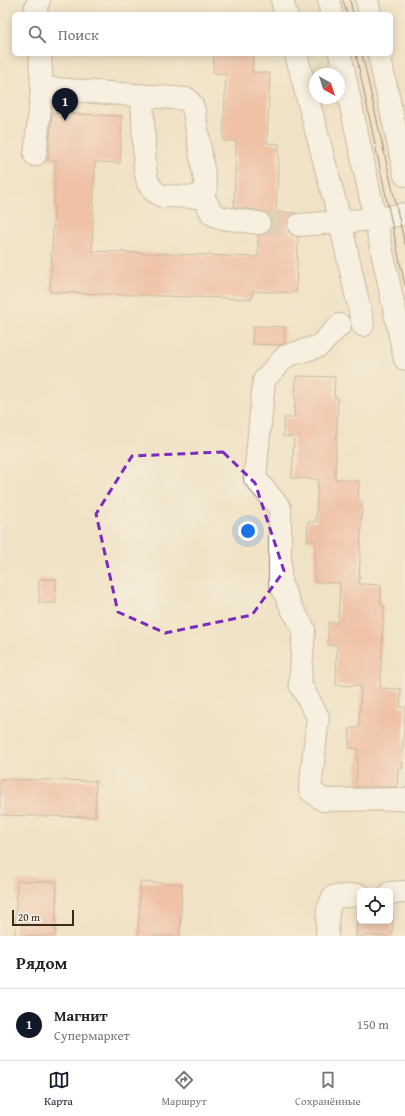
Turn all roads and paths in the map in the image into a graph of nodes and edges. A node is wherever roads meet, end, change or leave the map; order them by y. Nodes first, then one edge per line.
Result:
1 (39, 0) edge
2 (282, 0) edge
3 (328, 0) edge
4 (367, 0) edge
5 (37, 12) edge
6 (285, 12) edge
7 (331, 12) edge
8 (370, 12) edge
9 (40, 56) edge
10 (297, 56) edge
11 (340, 56) edge
12 (379, 56) edge
13 (42, 88) junction
14 (142, 95) junction
15 (35, 155) dead end
16 (404, 163) edge
17 (202, 193) junction
18 (405, 214) edge
19 (374, 219) junction
20 (340, 221) junction
21 (259, 223) tunnel mouth
22 (299, 225) tunnel mouth
23 (340, 325) dead end
24 (363, 325) dead end
25 (405, 359) edge
26 (405, 798) edge
27 (405, 892) edge
28 (393, 893) edge
29 (357, 895) edge
30 (326, 936) edge

1 - 5 street
2 - 6 street
3 - 7 street
4 - 8 street
9 - 13 street
10 - 20 street
11 - 19 street
12 - 16 street
13 - 14 street
13 - 15 street
14 - 17 street
14 - 17 street
17 - 21 street
18 - 19 street
19 - 20 street
19 - 25 street
20 - 22 street
20 - 24 street
23 - 26 street
27 - 28 street
29 - 30 street

